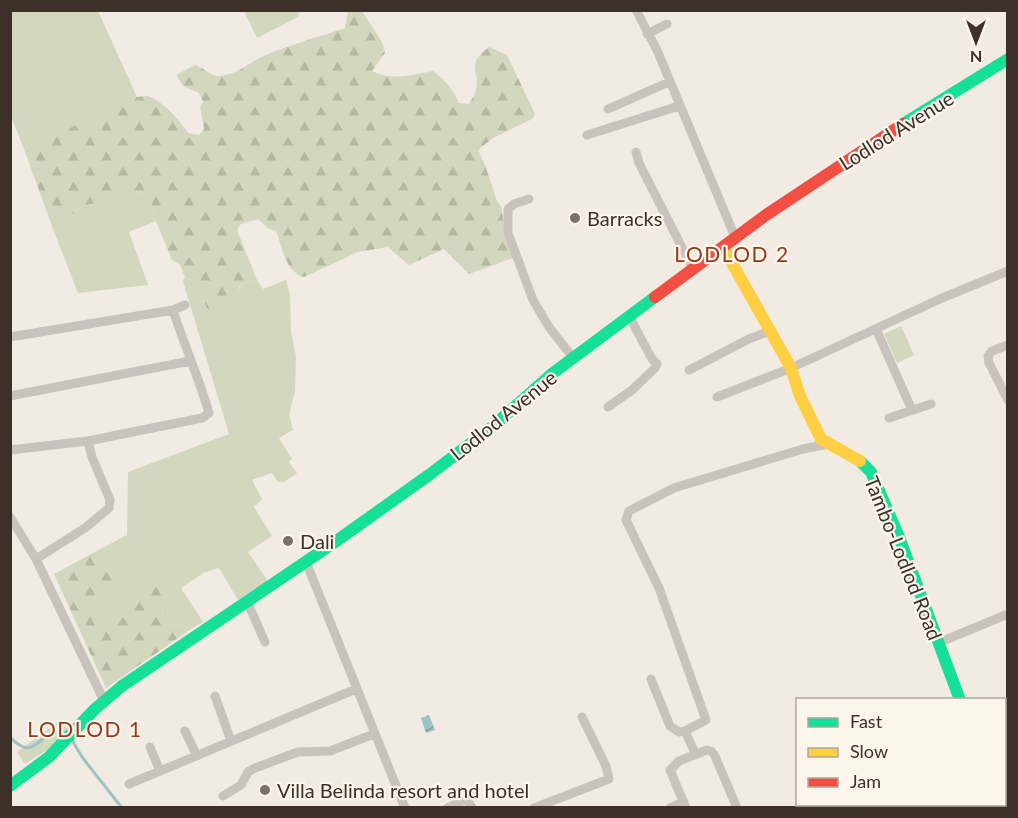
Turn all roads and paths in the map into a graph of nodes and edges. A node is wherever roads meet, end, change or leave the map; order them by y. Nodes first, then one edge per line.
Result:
1 (636, 10) edge
2 (667, 24) dead end
3 (647, 34) junction
4 (1008, 59) edge
5 (669, 82) junction
6 (679, 106) junction
7 (608, 109) dead end
8 (587, 135) dead end
9 (636, 152) dead end
10 (528, 199) dead end
11 (735, 237) junction
12 (723, 248) junction
13 (693, 269) junction
14 (1008, 271) edge
15 (185, 305) dead end
16 (173, 310) junction
17 (629, 316) junction
18 (876, 329) junction
19 (770, 331) junction
20 (10, 337) edge
21 (1008, 345) edge
22 (574, 359) junction
23 (190, 361) junction
24 (790, 369) junction
25 (689, 370) dead end
26 (10, 396) edge
27 (1007, 396) edge
28 (717, 397) dead end
29 (931, 404) dead end
30 (608, 407) dead end
31 (912, 410) junction
32 (889, 418) dead end
33 (88, 441) junction
34 (828, 444) junction
35 (10, 450) edge
36 (10, 517) edge
37 (36, 559) junction
38 (306, 562) junction
39 (248, 601) junction
40 (1008, 614) edge
41 (265, 642) dead end
42 (938, 643) junction
43 (651, 679) dead end
44 (356, 689) junction
45 (214, 696) dead end
46 (960, 698) edge
47 (104, 701) junction
48 (582, 717) dead end
49 (185, 731) dead end
50 (685, 731) junction
51 (374, 734) junction
52 (231, 741) junction
53 (150, 747) dead end
54 (695, 753) junction
55 (197, 756) junction
56 (160, 771) junction
57 (129, 784) dead end
58 (10, 786) edge
59 (223, 796) dead end
60 (685, 805) edge
61 (405, 807) edge
62 (447, 807) edge
63 (472, 807) edge
64 (534, 807) edge
65 (670, 807) edge
66 (737, 807) edge

1 - 3 street
2 - 3 street
3 - 5 street
4 - 11 main road, Lodlod Avenue
5 - 6 street
5 - 7 street
6 - 8 street
6 - 11 street
9 - 13 street
10 - 22 street
11 - 12 main road, Lodlod Avenue
12 - 13 main road, Lodlod Avenue
12 - 19 main road, Tambo-Lodlod Road
13 - 17 main road, Lodlod Avenue
14 - 18 street
15 - 16 street
16 - 20 street
16 - 23 street
17 - 22 main road, Lodlod Avenue
17 - 30 street
18 - 24 street
18 - 31 street
19 - 24 main road, Tambo-Lodlod Road
19 - 25 street
21 - 27 street
22 - 38 main road, Lodlod Avenue
23 - 26 street
23 - 33 street
24 - 28 street
24 - 34 main road, Tambo-Lodlod Road
29 - 31 street
31 - 32 street
33 - 35 street
33 - 37 street
34 - 42 main road, Tambo-Lodlod Road
34 - 50 street
36 - 37 street
37 - 47 street
38 - 39 main road, Lodlod Avenue
38 - 44 street
39 - 41 street
39 - 47 main road, Lodlod Avenue
40 - 42 street
42 - 46 main road, Tambo-Lodlod Road
43 - 50 street
44 - 51 street
44 - 52 street
45 - 52 street
47 - 58 main road, Lodlod Avenue
48 - 64 street
49 - 55 street
50 - 54 street
51 - 59 street
51 - 61 street
52 - 55 street
53 - 56 street
54 - 60 street
54 - 66 street
55 - 56 street
56 - 57 street
60 - 65 street
62 - 63 street

